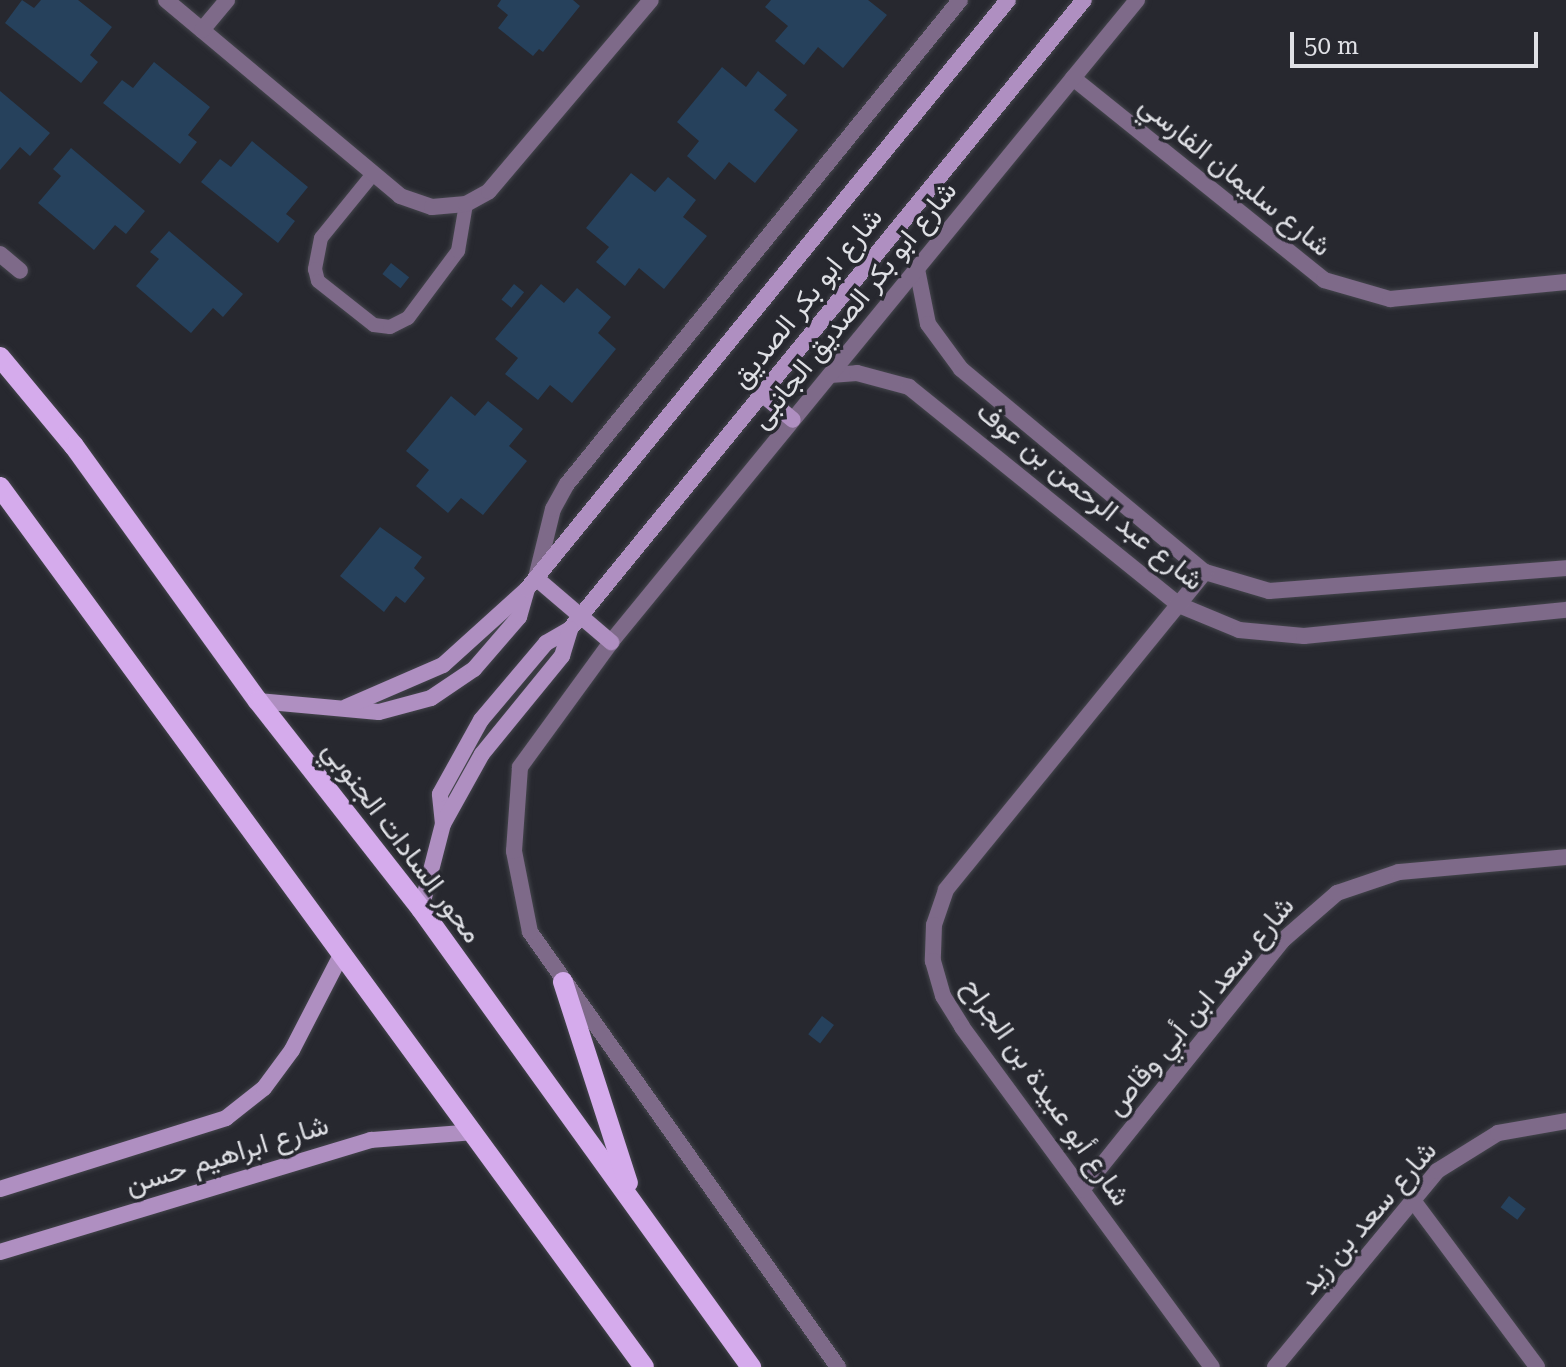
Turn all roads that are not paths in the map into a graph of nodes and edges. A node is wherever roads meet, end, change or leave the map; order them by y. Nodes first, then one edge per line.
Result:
1 (166, 0) edge
2 (227, 0) edge
3 (651, 0) edge
4 (960, 0) edge
5 (1008, 0) edge
6 (1084, 0) edge
7 (1137, 0) edge
8 (202, 30) junction
9 (1073, 78) junction
10 (373, 174) junction
11 (466, 204) junction
12 (0, 254) edge
13 (917, 269) junction
14 (20, 271) dead end
15 (1566, 282) edge
16 (0, 357) edge
17 (830, 375) junction
18 (762, 394) junction
19 (793, 420) junction
20 (0, 487) edge
21 (1566, 568) edge
22 (1205, 572) junction
23 (531, 584) junction
24 (1179, 605) junction
25 (1566, 610) edge
26 (576, 623) junction
27 (611, 642) junction
28 (258, 701) junction
29 (346, 707) junction
30 (1566, 857) edge
31 (421, 909) junction
32 (342, 953) junction
33 (563, 982) junction
34 (1566, 1121) edge
35 (474, 1132) junction
36 (0, 1189) edge
37 (1082, 1190) junction
38 (1412, 1199) junction
39 (636, 1206) junction
40 (0, 1252) edge
41 (644, 1367) edge
42 (751, 1367) edge
43 (838, 1367) edge
44 (1212, 1367) edge
45 (1275, 1367) edge
46 (1537, 1367) edge

1 - 8 street
2 - 8 street
3 - 11 street
4 - 23 street
5 - 23 street, شارع ابو بكر الصديق
6 - 18 street, شارع ابو بكر الصديق
7 - 9 street, شارع ابو بكر الصديق الجانبى
8 - 10 street
9 - 13 street, شارع ابو بكر الصديق الجانبى
9 - 15 street, شارع سليمان الفارسي
10 - 11 street
10 - 11 lane
12 - 14 street
13 - 17 street, شارع ابو بكر الصديق الجانبى
13 - 22 street, شارع عبد الرحمن بن عوف
16 - 28 main road, محور السادات الجنوبي
17 - 19 street, شارع ابو بكر الصديق الجانبى
17 - 24 street, شارع عبد الرحمن بن عوف
18 - 19 street
18 - 26 street, شارع ابو بكر الصديق
19 - 27 street, شارع ابو بكر الصديق الجانبى
20 - 32 main road
21 - 22 street, شارع عبد الرحمن بن عوف
22 - 24 street, شارع أبو عبيدة بن الجراح
23 - 26 street
23 - 29 street, شارع ابو بكر الصديق
23 - 29 street, شارع ابو بكر الصديق
24 - 25 street, شارع عبد الرحمن بن عوف
24 - 37 street, شارع أبو عبيدة بن الجراح
26 - 27 street
26 - 31 street, شارع ابو بكر الصديق
27 - 33 street, شارع ابو بكر الصديق الجانبى
28 - 29 street, شارع ابو بكر الصديق
28 - 31 main road, محور السادات الجنوبي
30 - 37 street, شارع سعد ابن أبي وقاص
31 - 39 main road, محور السادات الجنوبي
32 - 35 main road
32 - 36 street, شارع ابراهيم حسن
33 - 39 main road
33 - 43 street, شارع ابو بكر الصديق الجانبى
34 - 38 street, شارع سعد بن زيد
35 - 40 street, شارع ابراهيم حسن
35 - 41 main road
37 - 44 street, شارع أبو عبيدة بن الجراح
38 - 45 street, شارع سعد بن زيد
38 - 46 street
39 - 42 main road, محور السادات الجنوبي

